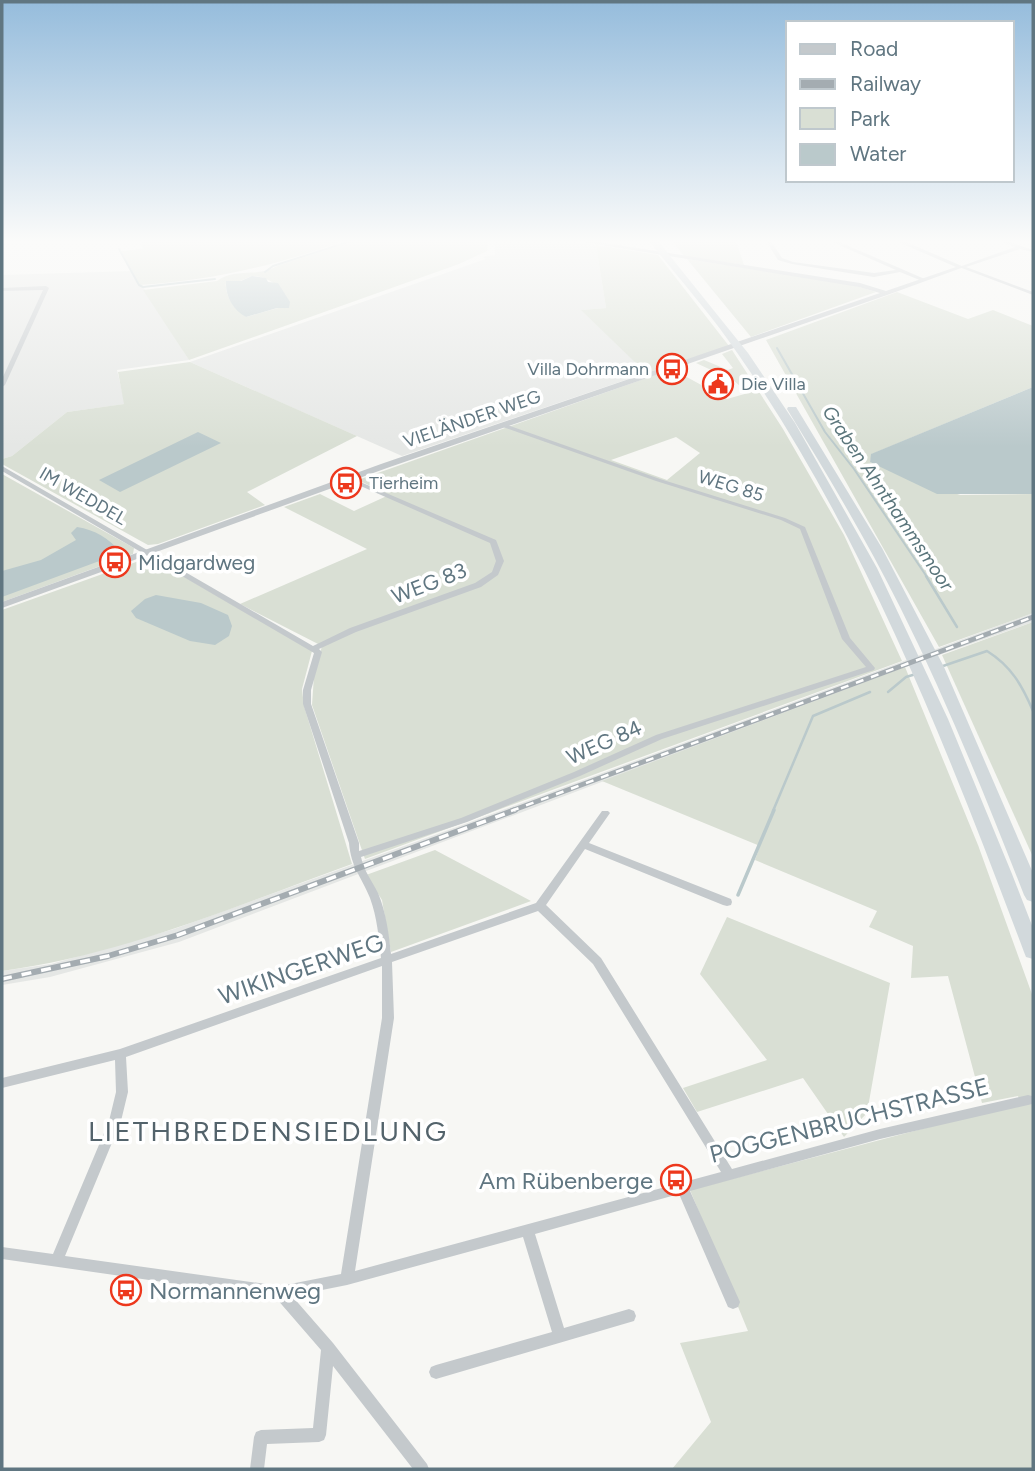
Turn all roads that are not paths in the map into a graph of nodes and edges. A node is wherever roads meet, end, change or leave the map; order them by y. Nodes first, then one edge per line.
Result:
1 (36, 310) edge
2 (710, 310) edge
3 (721, 310) edge
4 (839, 310) edge
5 (2, 385) edge
6 (502, 425) junction
7 (2, 468) edge
8 (349, 479) junction
9 (149, 552) junction
10 (2, 605) edge
11 (315, 648) junction
12 (871, 668) joint
13 (931, 674) junction
14 (605, 813) dead end
15 (583, 844) junction
16 (354, 856) junction
17 (1033, 895) edge
18 (727, 902) dead end
19 (540, 906) junction
20 (1033, 952) edge
21 (386, 961) junction
22 (120, 1054) junction
23 (2, 1083) edge
24 (1028, 1100) dead end
25 (729, 1174) junction
26 (682, 1187) junction
27 (527, 1229) junction
28 (2, 1253) edge
29 (57, 1261) junction
30 (347, 1279) junction
31 (280, 1292) junction
32 (733, 1302) dead end
33 (629, 1316) dead end
34 (560, 1336) junction
35 (328, 1348) junction
36 (436, 1372) dead end
37 (257, 1469) edge
38 (422, 1469) edge

1 - 5 street
2 - 13 highway
3 - 13 highway
4 - 6 street, VIELÄNDER WEG
6 - 8 street, VIELÄNDER WEG
6 - 12 street, WEG 85
7 - 9 street, IM WEDDEL
8 - 9 street, VIELÄNDER WEG
8 - 11 street, WEG 83
9 - 10 street, VIELÄNDER WEG
9 - 11 street
11 - 16 street
12 - 16 street, WEG 84
13 - 17 highway
13 - 20 highway
14 - 15 street
15 - 18 street
15 - 19 street
16 - 21 street
19 - 21 street, WIKINGERWEG
19 - 25 street
21 - 22 street, WIKINGERWEG
21 - 30 street
22 - 23 street, WIKINGERWEG
22 - 29 street
24 - 25 street, POGGENBRUCHSTRASSE
25 - 26 street, POGGENBRUCHSTRASSE
26 - 27 street, POGGENBRUCHSTRASSE
26 - 32 street
27 - 30 street, POGGENBRUCHSTRASSE
27 - 34 street
28 - 29 street, POGGENBRUCHSTRASSE
29 - 31 street, POGGENBRUCHSTRASSE
30 - 31 street, POGGENBRUCHSTRASSE
31 - 35 street
33 - 34 street
34 - 36 street
35 - 37 street
35 - 38 street

